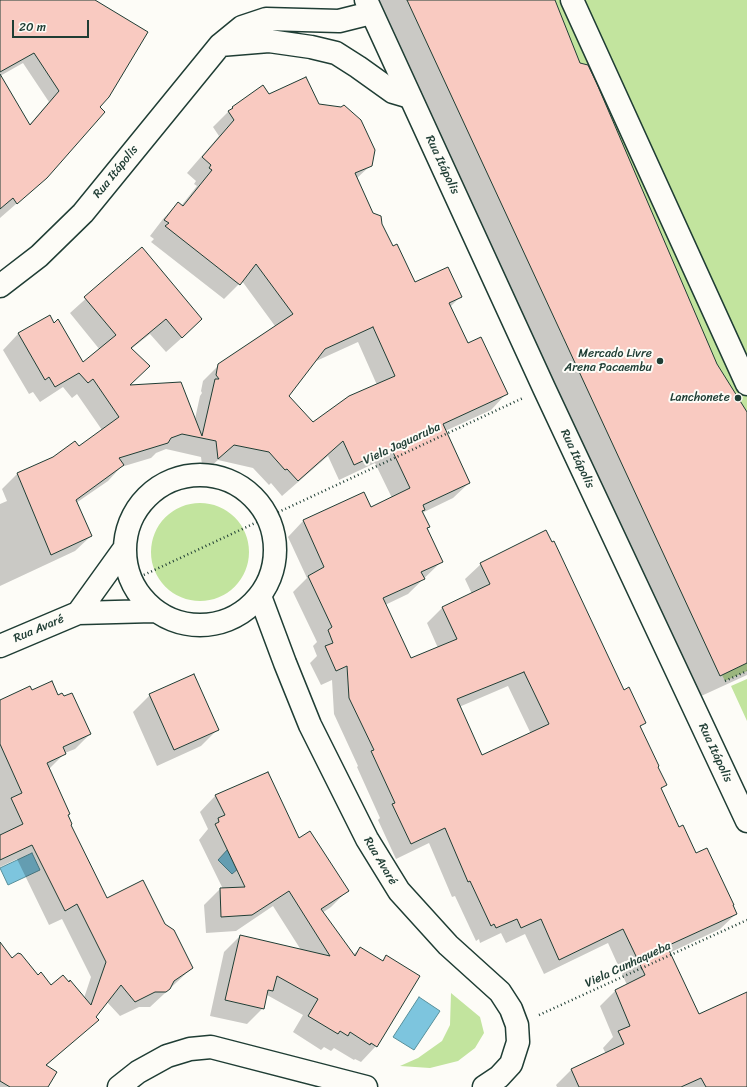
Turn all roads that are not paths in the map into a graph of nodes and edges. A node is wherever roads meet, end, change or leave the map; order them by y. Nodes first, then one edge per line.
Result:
1 (572, 0) edge
2 (369, 6) edge
3 (220, 45) junction
4 (410, 97) junction
5 (0, 286) edge
6 (747, 384) edge
7 (124, 549) junction
8 (260, 596) junction
9 (153, 611) junction
10 (78, 613) junction
11 (0, 646) edge
12 (747, 821) edge
13 (119, 1087) edge
14 (366, 1087) edge
15 (484, 1087) edge

1 - 6 street
2 - 3 street, Rua Itápolis
2 - 4 street, Rua Itápolis
3 - 4 street
3 - 5 street, Rua Itápolis
4 - 12 street, Rua Itápolis
7 - 8 street
7 - 9 street
7 - 10 street, Rua Avaré
8 - 9 street
8 - 15 street, Rua Avaré
9 - 10 street, Rua Avaré
10 - 11 street, Rua Avaré
13 - 14 street

